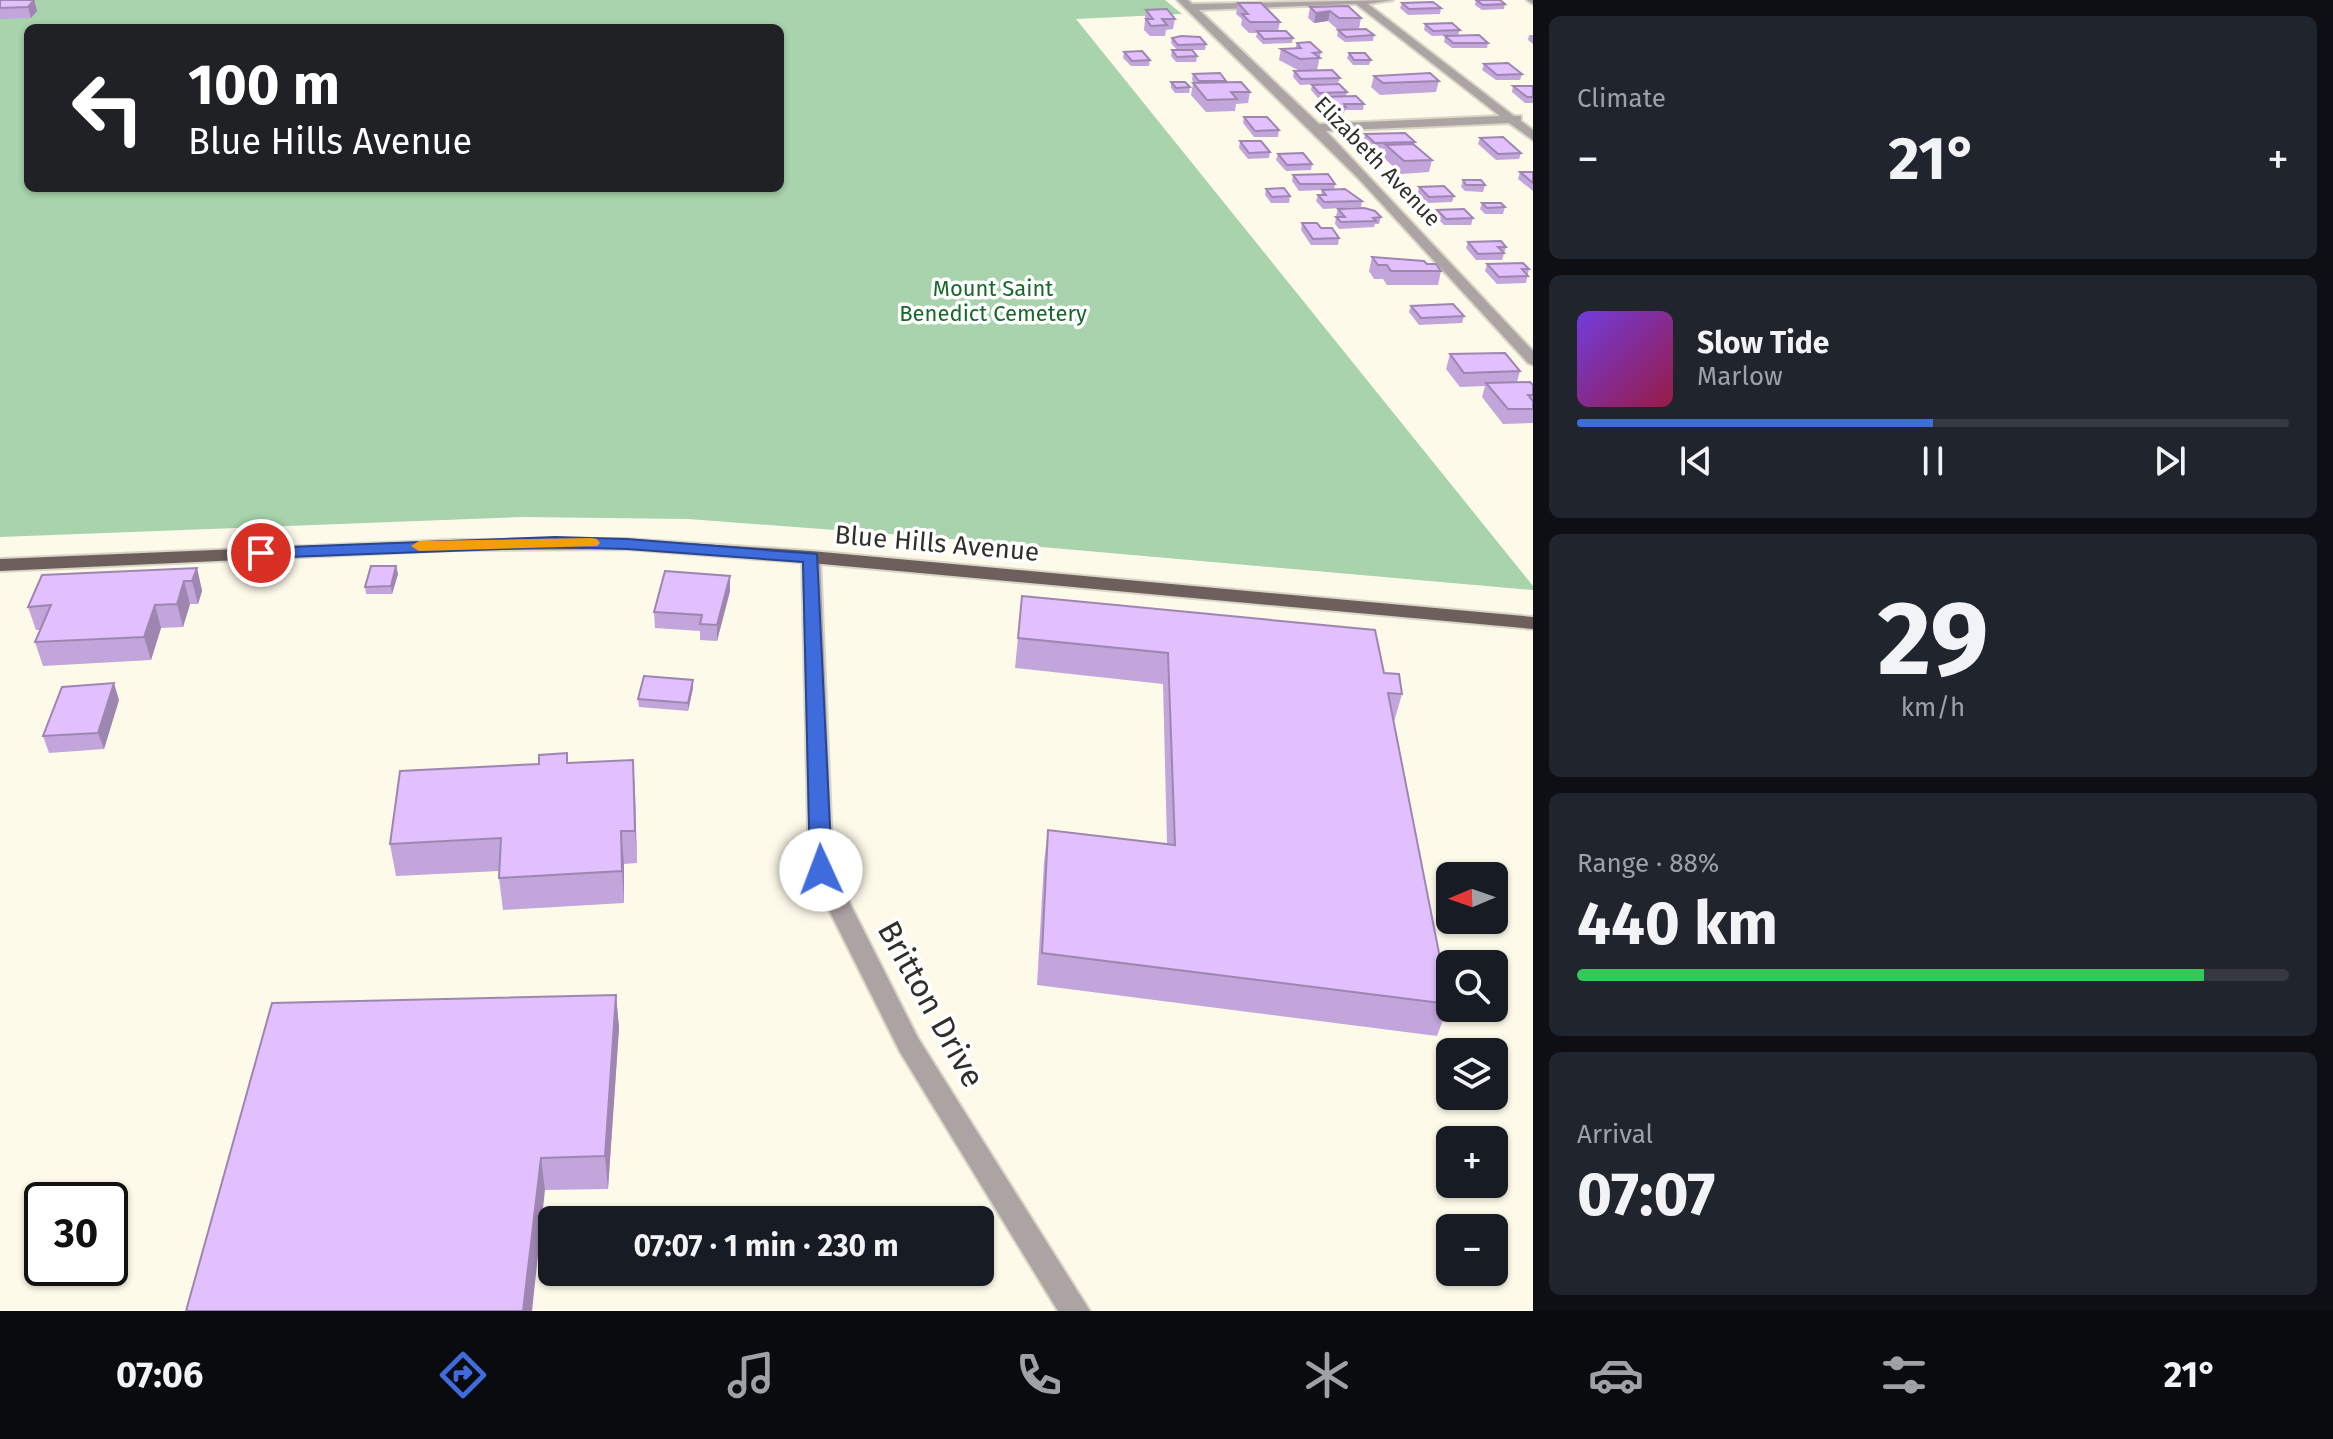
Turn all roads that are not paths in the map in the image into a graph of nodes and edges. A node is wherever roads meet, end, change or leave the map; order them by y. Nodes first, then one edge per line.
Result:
1 (1388, 0) edge
2 (1358, 1) edge
3 (1186, 3) edge
4 (1533, 118) edge
5 (1512, 119) junction
6 (1316, 128) junction
7 (1533, 136) edge
8 (1533, 360) edge
9 (811, 557) junction
10 (0, 565) edge
11 (1533, 623) edge
12 (1075, 1311) edge

1 - 2 street
2 - 3 street
2 - 5 street
3 - 6 street, Elizabeth Avenue
4 - 5 street
5 - 6 street
5 - 7 street
6 - 8 street, Elizabeth Avenue
9 - 10 main road, Blue Hills Avenue
9 - 11 main road, Blue Hills Avenue
9 - 12 street, Britton Drive

